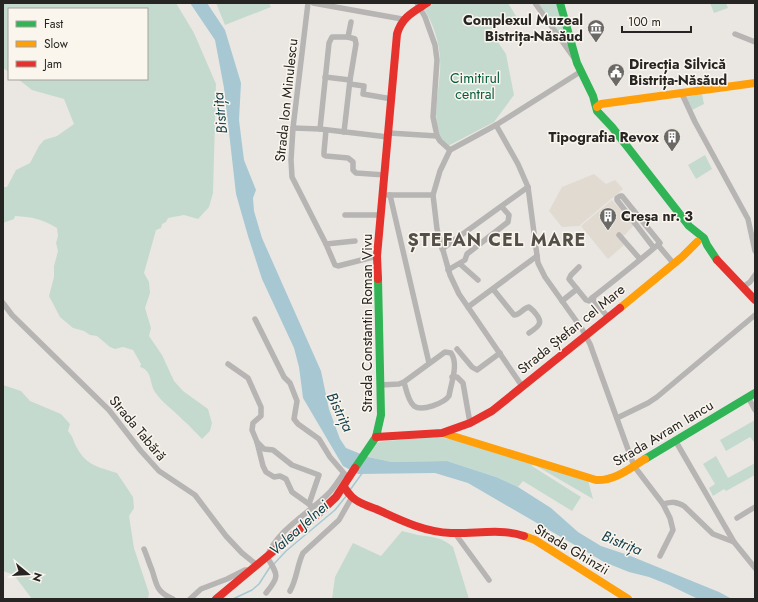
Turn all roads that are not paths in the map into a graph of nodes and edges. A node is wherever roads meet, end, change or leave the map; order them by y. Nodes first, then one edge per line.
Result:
1 (308, 3) edge
2 (313, 3) edge
3 (427, 3) edge
4 (535, 3) edge
5 (560, 3) edge
6 (418, 6) edge
7 (402, 19) junction
8 (351, 22) dead end
9 (735, 34) dead end
10 (348, 37) junction
11 (755, 42) edge
12 (577, 63) junction
13 (580, 72) junction
14 (326, 77) junction
15 (350, 82) junction
16 (755, 83) edge
17 (682, 94) junction
18 (392, 99) junction
19 (602, 108) junction
20 (496, 125) junction
21 (293, 128) junction
22 (323, 129) junction
23 (344, 132) junction
24 (388, 135) junction
25 (437, 136) junction
26 (450, 150) junction
27 (385, 175) junction
28 (528, 187) junction
29 (386, 195) junction
30 (433, 195) junction
31 (502, 207) junction
32 (346, 215) dead end
33 (381, 215) junction
34 (619, 235) dead end
35 (355, 241) dead end
36 (700, 242) junction
37 (326, 244) junction
38 (656, 246) junction
39 (442, 248) junction
40 (755, 251) edge
41 (377, 256) junction
42 (537, 256) junction
43 (640, 259) junction
44 (460, 264) junction
45 (674, 264) junction
46 (579, 267) dead end
47 (448, 270) junction
48 (755, 275) edge
49 (478, 280) dead end
50 (743, 287) junction
51 (493, 289) junction
52 (577, 289) junction
53 (592, 298) junction
54 (755, 300) edge
55 (562, 301) junction
56 (3, 303) edge
57 (468, 307) junction
58 (607, 316) junction
59 (755, 316) edge
60 (255, 319) dead end
61 (529, 333) dead end
62 (585, 335) junction
63 (457, 349) dead end
64 (500, 354) junction
65 (429, 363) junction
66 (228, 364) dead end
67 (452, 377) junction
68 (404, 382) junction
69 (381, 385) junction
70 (522, 386) junction
71 (752, 395) edge
72 (755, 410) edge
73 (617, 418) junction
74 (470, 423) junction
75 (442, 433) junction
76 (376, 437) junction
77 (675, 440) junction
78 (470, 441) junction
79 (257, 442) junction
80 (634, 466) junction
81 (348, 475) junction
82 (348, 492) junction
83 (663, 504) junction
84 (311, 506) junction
85 (755, 507) edge
86 (737, 518) dead end
87 (454, 532) junction
88 (734, 542) junction
89 (144, 549) dead end
90 (660, 556) dead end
91 (269, 560) junction
92 (253, 567) junction
93 (755, 568) edge
94 (489, 580) dead end
95 (290, 591) dead end
96 (266, 593) dead end
97 (173, 599) edge
98 (190, 599) edge
99 (216, 599) edge
100 (628, 599) edge

1 - 21 street, Strada Ion Minulescu
2 - 7 street
3 - 6 street
4 - 12 street
5 - 12 street
6 - 7 street
6 - 25 street
7 - 18 street, Strada Constantin Roman Vivu
8 - 10 street
9 - 11 street
10 - 14 street
10 - 15 street
12 - 13 street
13 - 19 street
13 - 20 street
14 - 15 street
14 - 22 street
15 - 18 street
15 - 23 street
16 - 17 street
17 - 19 street
17 - 40 street
18 - 24 street, Strada Constantin Roman Vivu
19 - 36 street
20 - 26 street
20 - 28 street
21 - 22 street
21 - 37 street, Strada Ion Minulescu
22 - 23 street
22 - 27 street
23 - 24 street
24 - 25 street
24 - 27 street, Strada Constantin Roman Vivu
25 - 26 street
26 - 30 street
27 - 29 street, Strada Constantin Roman Vivu
28 - 31 street
28 - 42 street
29 - 30 street
29 - 33 street, Strada Constantin Roman Vivu
29 - 65 street
30 - 39 street
31 - 39 street
31 - 44 street
32 - 33 street
33 - 41 street, Strada Constantin Roman Vivu
34 - 43 street
35 - 37 street
36 - 45 street, Strada Ștefan cel Mare
36 - 50 street
37 - 41 street, Strada Ion Minulescu
38 - 38 street
38 - 43 street
38 - 45 street
39 - 47 street
41 - 69 street, Strada Constantin Roman Vivu
42 - 51 street
42 - 55 street
43 - 53 street
44 - 47 street
44 - 49 street
45 - 58 street, Strada Ștefan cel Mare
46 - 52 street
47 - 57 street
48 - 50 street
50 - 54 street
51 - 57 street
51 - 61 street
52 - 53 street
52 - 55 street
53 - 58 street
55 - 62 street
56 - 92 street, Strada Tabără
57 - 64 street
58 - 62 street, Strada Ștefan cel Mare
59 - 73 street
60 - 81 street
62 - 70 street, Strada Ștefan cel Mare
62 - 73 street
63 - 64 street
64 - 70 street
65 - 67 street
65 - 68 street
66 - 79 street
67 - 68 street
67 - 74 street
68 - 69 street
69 - 76 street, Strada Constantin Roman Vivu
70 - 74 street, Strada Ștefan cel Mare
71 - 72 street
71 - 77 street, Strada Avram Iancu
73 - 80 street
74 - 75 street, Strada Ștefan cel Mare
74 - 78 street
75 - 76 street, Strada Ștefan cel Mare
75 - 78 street, Strada Avram Iancu
76 - 81 street, Strada Constantin Roman Vivu
77 - 80 street, Strada Avram Iancu
77 - 88 street
78 - 80 street, Strada Avram Iancu
79 - 84 street
79 - 84 street
80 - 83 street
81 - 82 street, Strada Constantin Roman Vivu
81 - 84 street
82 - 87 street, Strada Ghinzii
82 - 91 street, Strada Constantin Roman Vivu
82 - 95 street
83 - 88 street
83 - 90 street
84 - 91 street
85 - 86 street
87 - 94 street
87 - 100 street, Strada Ghinzii
88 - 93 street
89 - 97 street
91 - 92 street, Strada Constantin Roman Vivu
91 - 96 street
92 - 98 street
92 - 99 street, Strada Constantin Roman Vivu

